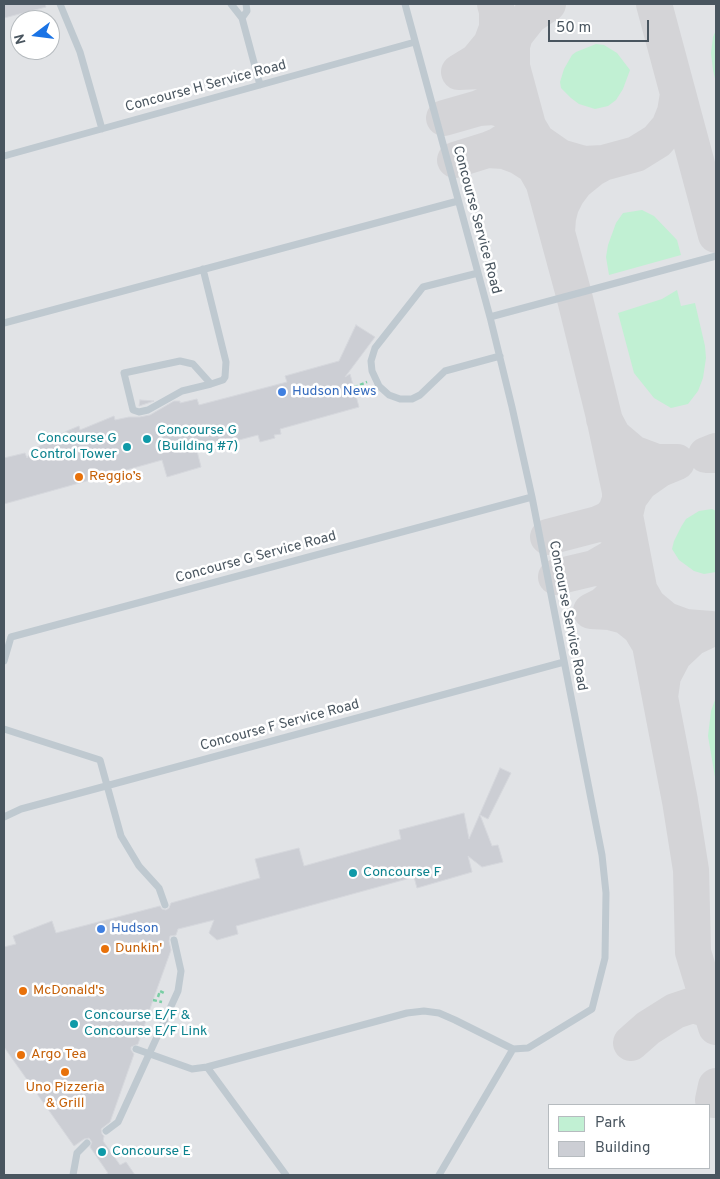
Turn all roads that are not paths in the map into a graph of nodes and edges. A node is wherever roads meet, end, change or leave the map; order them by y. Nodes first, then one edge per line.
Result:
1 (60, 4) edge
2 (231, 4) edge
3 (246, 4) edge
4 (405, 4) edge
5 (242, 18) junction
6 (415, 42) junction
7 (260, 85) junction
8 (102, 129) junction
9 (4, 156) edge
10 (458, 201) junction
11 (716, 256) edge
12 (203, 270) junction
13 (478, 273) junction
14 (490, 317) junction
15 (4, 323) edge
16 (500, 356) junction
17 (212, 384) junction
18 (532, 497) junction
19 (4, 661) edge
20 (564, 662) junction
21 (4, 729) edge
22 (106, 786) junction
23 (4, 817) edge
24 (165, 905) dead end
25 (174, 940) dead end
26 (136, 1049) dead end
27 (513, 1050) junction
28 (149, 1054) junction
29 (207, 1067) junction
30 (106, 1131) dead end
31 (87, 1143) dead end
32 (73, 1175) edge
33 (286, 1175) edge
34 (439, 1175) edge

1 - 8 lane
2 - 5 lane
3 - 5 lane
4 - 6 lane, Concourse Service Road
5 - 7 lane
6 - 7 lane, Concourse H Service Road
6 - 10 lane, Concourse Service Road
7 - 8 lane, Concourse H Service Road
8 - 9 lane, Concourse H Service Road
10 - 12 lane
10 - 13 lane, Concourse Service Road
11 - 14 lane
12 - 15 lane
12 - 17 lane
13 - 14 lane, Concourse Service Road
13 - 16 lane
14 - 16 lane, Concourse Service Road
16 - 18 lane, Concourse Service Road
17 - 17 lane
18 - 19 lane, Concourse G Service Road
18 - 20 lane, Concourse Service Road
20 - 22 lane, Concourse F Service Road
20 - 27 lane, Concourse Service Road
21 - 22 lane
22 - 23 lane, Concourse F Service Road
22 - 24 lane
25 - 28 lane
26 - 28 lane
27 - 29 lane
27 - 34 lane
28 - 29 lane
28 - 30 lane
29 - 33 lane
31 - 32 lane

